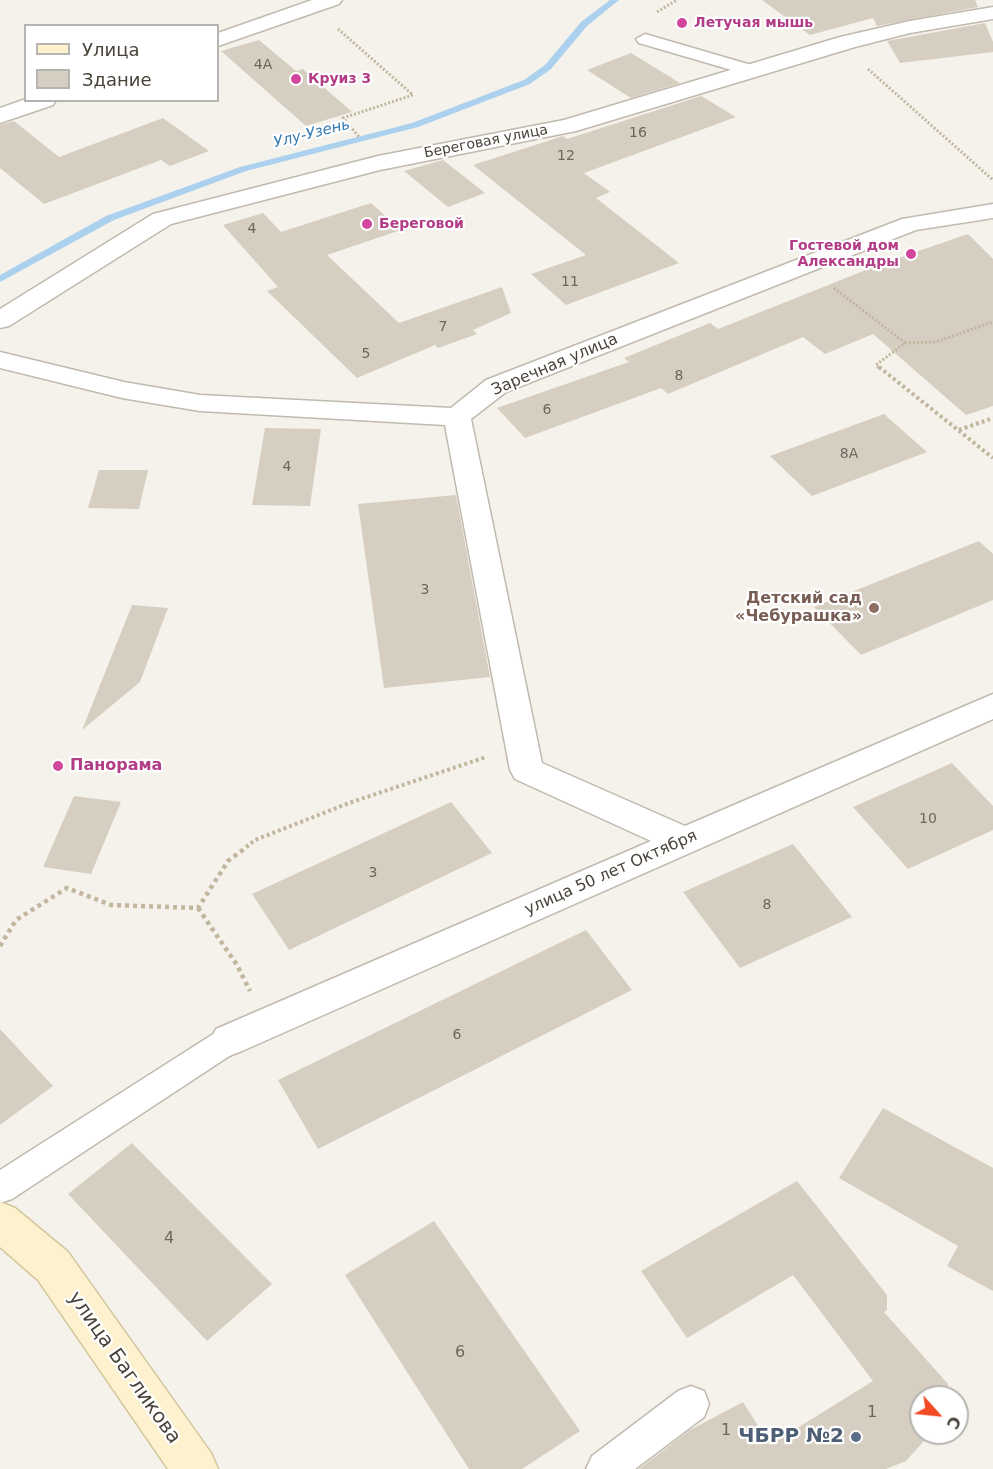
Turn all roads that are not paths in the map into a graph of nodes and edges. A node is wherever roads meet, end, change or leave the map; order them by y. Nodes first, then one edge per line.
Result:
1 (322, 3) edge
2 (993, 14) edge
3 (645, 39) dead end
4 (219, 40) edge
5 (752, 71) junction
6 (39, 102) edge
7 (0, 116) edge
8 (993, 211) edge
9 (0, 320) edge
10 (0, 360) edge
11 (457, 417) junction
12 (993, 706) edge
13 (685, 841) junction
14 (229, 1040) joint
15 (0, 1188) edge
16 (0, 1221) edge
17 (691, 1404) dead end
18 (195, 1469) edge
19 (605, 1469) edge

1 - 4 street
2 - 5 street, Береговая улица
3 - 5 lane
5 - 9 street, Береговая улица
6 - 7 street
8 - 11 street, Заречная улица
10 - 11 street
11 - 13 street
12 - 13 street, улица 50 лет Октября
13 - 14 street, улица 50 лет Октября
14 - 15 lane
16 - 18 main road, улица Багликова
17 - 19 lane

